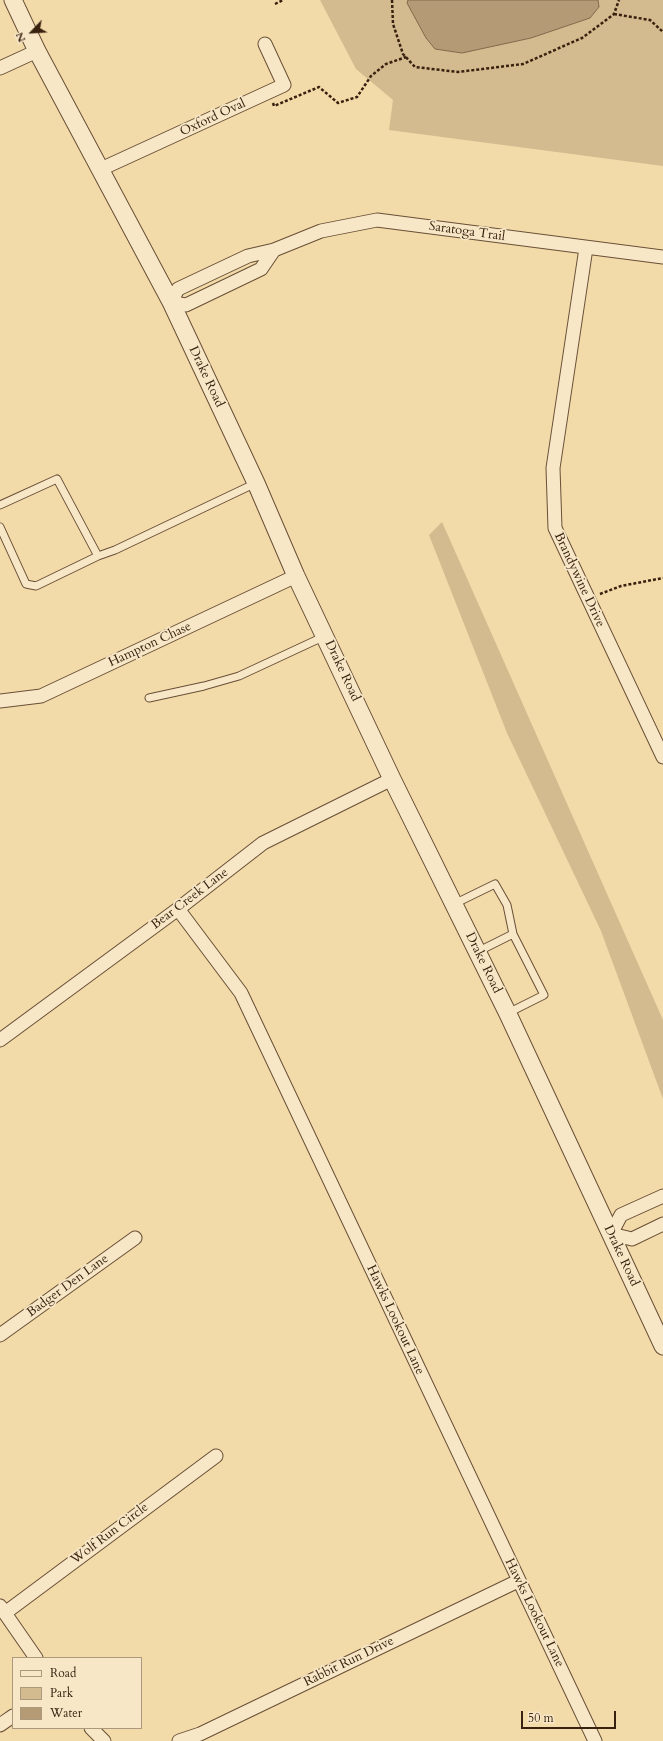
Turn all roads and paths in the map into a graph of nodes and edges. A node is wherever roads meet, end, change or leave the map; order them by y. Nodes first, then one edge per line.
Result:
1 (13, 0) edge
2 (283, 0) edge
3 (392, 0) edge
4 (619, 0) edge
5 (275, 4) dead end
6 (614, 14) junction
7 (663, 32) edge
8 (264, 44) dead end
9 (37, 51) junction
10 (406, 57) junction
11 (0, 68) edge
12 (268, 92) junction
13 (101, 170) junction
14 (586, 248) junction
15 (274, 250) junction
16 (663, 257) edge
17 (171, 302) junction
18 (256, 483) junction
19 (0, 505) edge
20 (0, 527) edge
21 (98, 556) junction
22 (296, 576) junction
23 (663, 578) edge
24 (588, 599) junction
25 (325, 636) junction
26 (149, 698) dead end
27 (0, 701) edge
28 (663, 757) edge
29 (392, 779) junction
30 (454, 904) junction
31 (178, 909) junction
32 (513, 934) junction
33 (477, 952) junction
34 (508, 1014) junction
35 (2, 1034) edge
36 (663, 1196) edge
37 (663, 1224) edge
38 (611, 1234) junction
39 (135, 1238) dead end
40 (0, 1335) edge
41 (663, 1346) edge
42 (216, 1456) dead end
43 (518, 1581) junction
44 (2, 1609) edge
45 (35, 1657) edge
46 (12, 1717) edge
47 (0, 1725) edge
48 (92, 1729) edge
49 (104, 1741) edge
50 (180, 1741) edge
51 (595, 1741) edge

1 - 9 street, Drake Road
2 - 5 path
3 - 10 path
4 - 6 path
6 - 7 path
6 - 10 path
8 - 12 street, Oxford Oval
9 - 11 street
9 - 13 street, Drake Road
10 - 12 path
12 - 13 street, Oxford Oval
13 - 17 street, Drake Road
14 - 15 street, Saratoga Trail
14 - 16 street, Saratoga Trail
14 - 24 street, Brandywine Drive
15 - 17 street, Saratoga Trail
15 - 17 street
17 - 18 street, Drake Road
18 - 21 lane
18 - 22 street, Drake Road
19 - 21 lane
20 - 21 lane
22 - 25 street, Drake Road
22 - 27 street, Hampton Chase
23 - 24 path
24 - 28 street, Brandywine Drive
25 - 26 lane
25 - 29 street, Drake Road
29 - 30 street, Drake Road
29 - 31 street, Bear Creek Lane
30 - 32 lane
30 - 33 street, Drake Road
31 - 35 street, Bear Creek Lane
31 - 43 street, Hawks Lookout Lane
32 - 33 lane
32 - 34 lane
33 - 34 street, Drake Road
34 - 38 street, Drake Road
36 - 38 street
37 - 38 street
38 - 41 street, Drake Road
39 - 40 street, Badger Den Lane
42 - 44 street, Wolf Run Circle
43 - 50 street, Rabbit Run Drive
43 - 51 street, Hawks Lookout Lane
44 - 45 street
46 - 47 street
48 - 49 street

